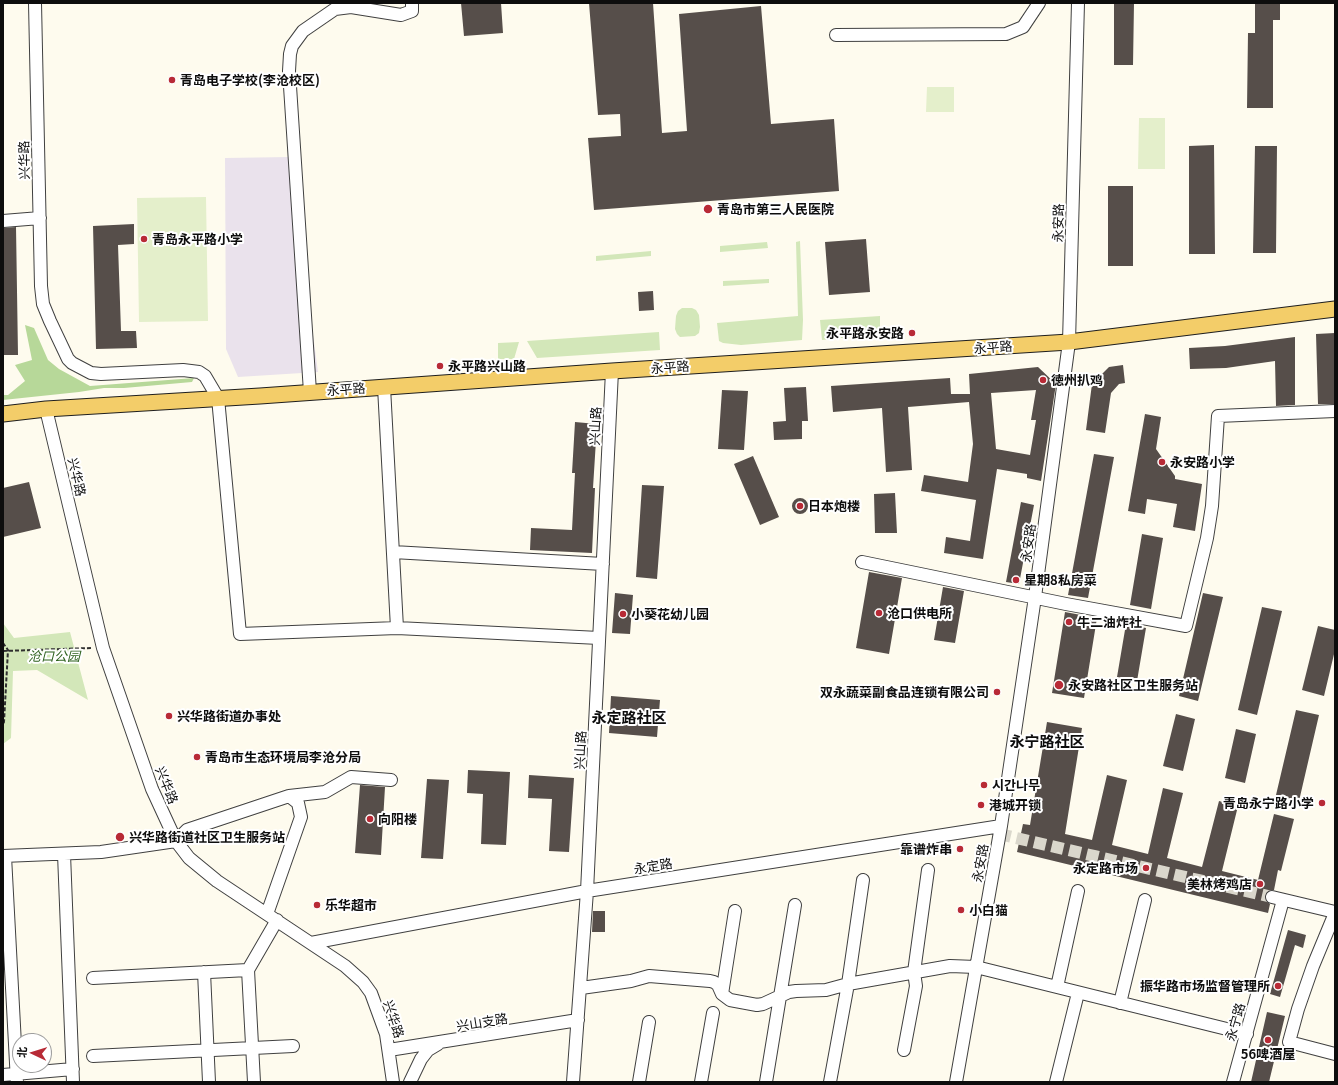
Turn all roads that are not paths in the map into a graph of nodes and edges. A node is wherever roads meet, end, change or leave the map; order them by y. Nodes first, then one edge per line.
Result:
1 (35, 3) edge
2 (412, 3) edge
3 (1039, 3) edge
4 (1078, 3) edge
5 (351, 5) edge
6 (836, 36) dead end
7 (40, 218) junction
8 (3, 221) edge
9 (1335, 309) edge
10 (1070, 342) junction
11 (612, 371) junction
12 (384, 387) junction
13 (310, 392) junction
14 (218, 398) junction
15 (46, 409) junction
16 (1335, 411) edge
17 (3, 414) edge
18 (393, 552) junction
19 (862, 562) dead end
20 (603, 564) junction
21 (1035, 597) junction
22 (397, 628) junction
23 (599, 638) junction
24 (392, 780) dead end
25 (289, 796) junction
26 (1001, 826) junction
27 (176, 842) junction
28 (64, 854) junction
29 (4, 856) edge
30 (928, 870) dead end
31 (863, 880) dead end
32 (587, 891) junction
33 (1078, 891) dead end
34 (1145, 900) dead end
35 (795, 905) dead end
36 (735, 911) dead end
37 (1335, 913) edge
38 (272, 917) junction
39 (311, 944) junction
40 (976, 967) junction
41 (248, 970) junction
42 (204, 972) junction
43 (914, 972) junction
44 (93, 978) dead end
45 (848, 984) junction
46 (1057, 987) junction
47 (581, 988) junction
48 (1078, 992) junction
49 (722, 994) junction
50 (780, 995) junction
51 (1120, 1003) junction
52 (713, 1013) dead end
53 (578, 1020) junction
54 (649, 1022) dead end
55 (1246, 1034) junction
56 (440, 1043) junction
57 (293, 1046) dead end
58 (252, 1049) junction
59 (389, 1050) junction
60 (904, 1050) dead end
61 (208, 1051) junction
62 (1335, 1054) edge
63 (93, 1056) dead end
64 (73, 1069) junction
65 (3, 1074) edge
66 (17, 1078) edge
67 (74, 1082) edge
68 (209, 1082) edge
69 (254, 1082) edge
70 (394, 1082) edge
71 (410, 1082) edge
72 (573, 1082) edge
73 (639, 1082) edge
74 (701, 1082) edge
75 (766, 1082) edge
76 (830, 1082) edge
77 (956, 1082) edge
78 (1056, 1082) edge
79 (1233, 1082) edge

1 - 7 street, 兴华路
2 - 5 street
3 - 6 street
4 - 10 street, 永安路
5 - 13 street
7 - 8 street
7 - 14 street, 兴华路
9 - 10 main road, 永平路
10 - 11 main road, 永平路
10 - 21 street, 永安路
11 - 12 main road, 永平路
11 - 20 street, 兴山路
12 - 13 main road, 永平路
12 - 18 street
13 - 14 main road, 永平路
14 - 15 main road, 永平路
14 - 22 street
15 - 17 main road, 永平路
15 - 27 street, 兴华路
16 - 21 street
18 - 20 street
18 - 22 street
19 - 21 street
20 - 23 street, 兴山路
21 - 26 street, 永安路
22 - 23 street
23 - 32 street, 兴山路
24 - 25 street
25 - 27 street
25 - 38 street
26 - 32 street, 永定路
26 - 40 street, 永安路
27 - 28 street
27 - 38 street, 兴华路
28 - 29 street
28 - 64 street
29 - 66 street
30 - 43 street
31 - 45 street
32 - 39 street, 永定路
32 - 47 street, 兴山路
33 - 46 street
34 - 51 street
35 - 50 street
36 - 49 street
37 - 55 street, 永宁路
37 - 62 street
38 - 39 street, 兴华路
38 - 41 street
39 - 59 street, 兴华路
40 - 43 street
40 - 46 street
40 - 77 street, 永安路
41 - 42 street
41 - 58 street
42 - 44 street
42 - 61 street
43 - 45 street
43 - 60 street
45 - 50 street
45 - 76 street
46 - 48 street
47 - 49 street
47 - 53 street, 兴山路
48 - 51 street
48 - 78 street
49 - 50 street
50 - 75 street
51 - 55 street
52 - 74 street
53 - 56 street, 兴山支路
53 - 72 street, 兴山路
54 - 73 street
55 - 79 street, 永宁路
56 - 59 street, 兴山支路
56 - 71 street
57 - 58 street
58 - 61 street
58 - 69 street
59 - 70 street, 兴华路
61 - 63 street
61 - 68 street
64 - 66 street
64 - 67 street
65 - 66 street

